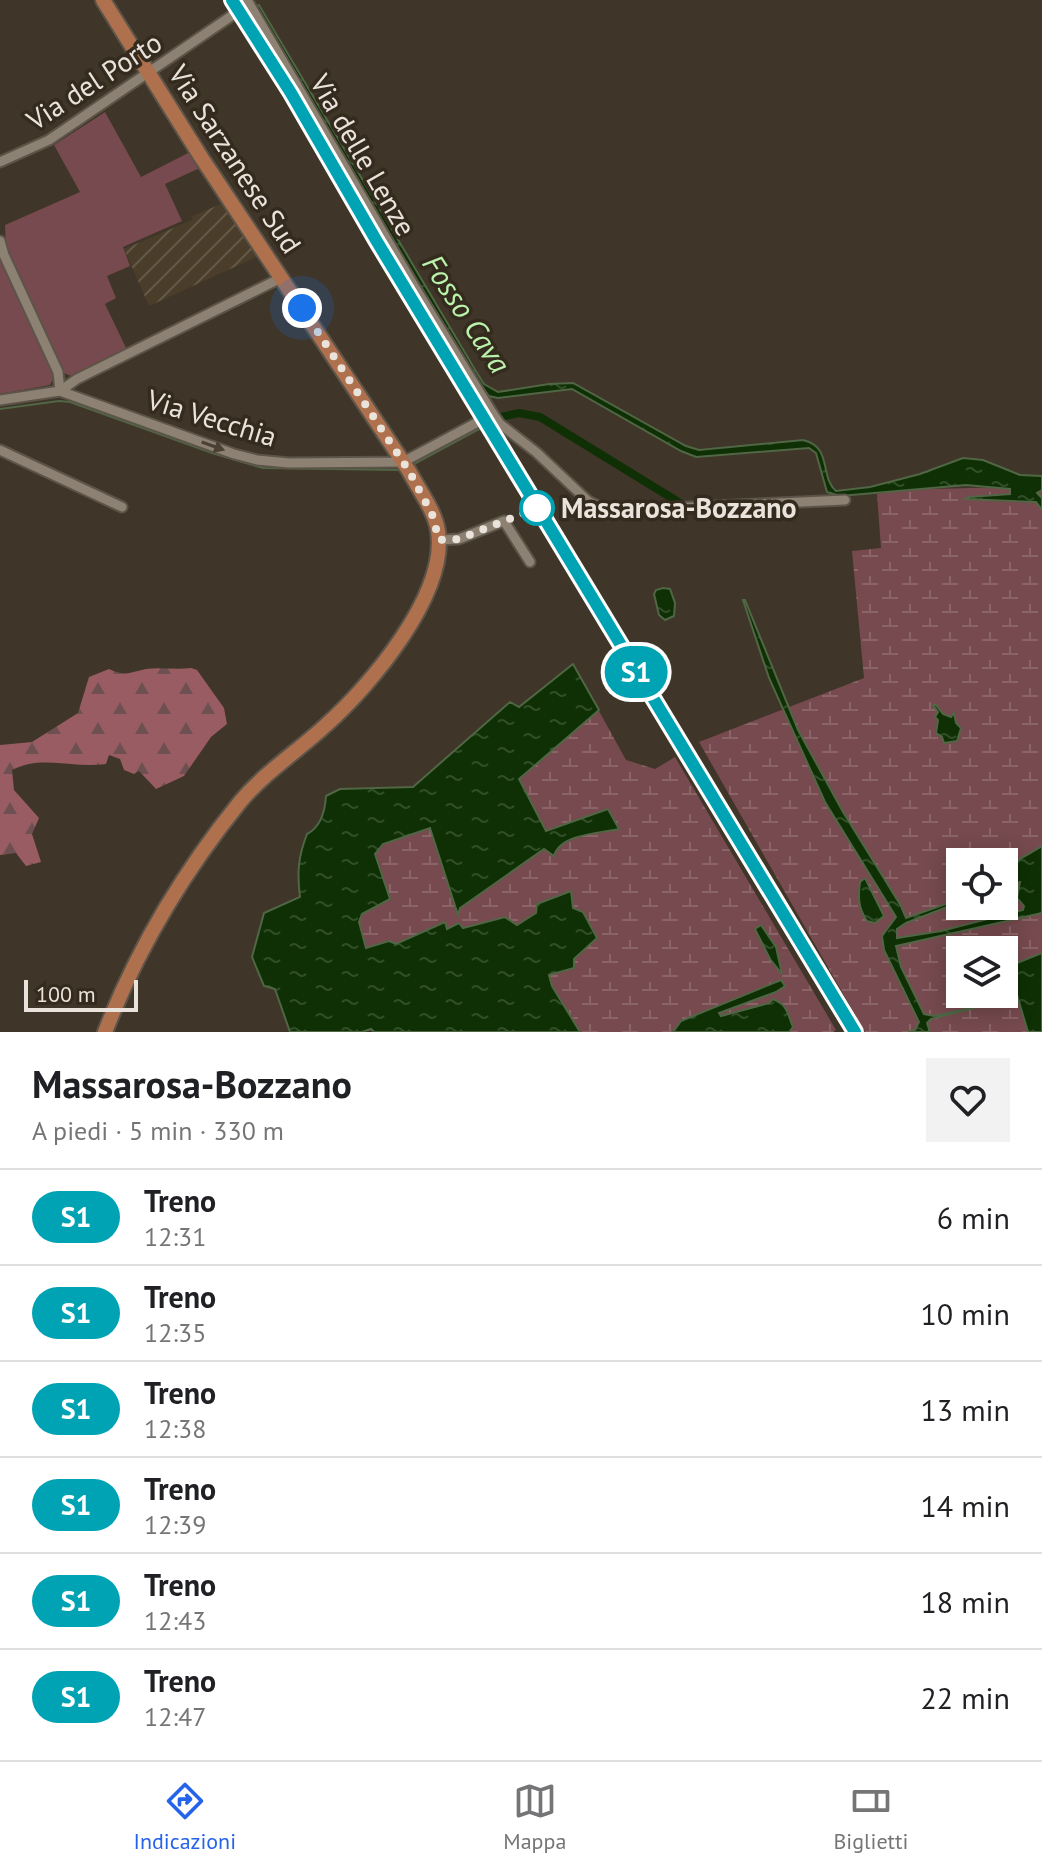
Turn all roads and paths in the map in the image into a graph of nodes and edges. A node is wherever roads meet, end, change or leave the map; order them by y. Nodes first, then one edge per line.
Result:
1 (103, 0) edge
2 (248, 2) edge
3 (148, 72) junction
4 (0, 162) edge
5 (0, 241) edge
6 (281, 278) junction
7 (60, 391) junction
8 (0, 400) edge
9 (493, 414) junction
10 (0, 450) edge
11 (405, 466) junction
12 (845, 500) dead end
13 (122, 507) dead end
14 (439, 540) junction
15 (530, 562) dead end
16 (105, 1032) edge

1 - 3 main road, Via Sarzanese Sud
2 - 3 street, Via del Porto
2 - 9 street, Via delle Lenze
3 - 4 street, Via del Porto
3 - 6 main road, Via Sarzanese Sud
5 - 7 street
6 - 7 street
6 - 11 main road, Via Sarzanese Sud
7 - 8 street
7 -> 11 street, Via Vecchia
9 - 11 street
9 - 12 street, Via delle Lenze
10 - 13 street
11 - 14 main road, Via Sarzanese Sud
14 - 15 street
14 - 16 main road

